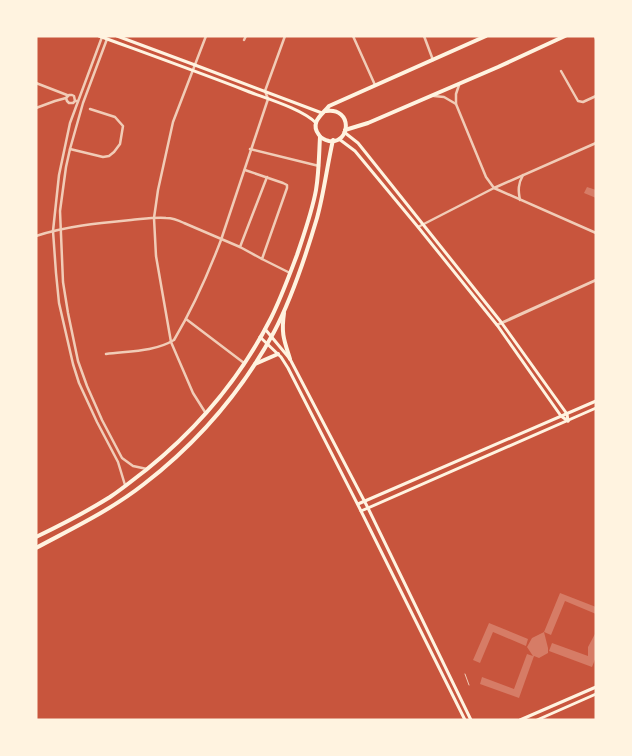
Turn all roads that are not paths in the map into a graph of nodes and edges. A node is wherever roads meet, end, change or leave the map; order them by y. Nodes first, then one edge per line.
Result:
1 (117, 36) edge
2 (206, 36) edge
3 (285, 36) edge
4 (353, 36) edge
5 (424, 36) edge
6 (486, 36) edge
7 (565, 36) edge
8 (101, 37) edge
9 (107, 38) edge
10 (433, 60) junction
11 (195, 65) junction
12 (193, 70) junction
13 (561, 71) dead end
14 (36, 83) edge
15 (459, 83) junction
16 (376, 86) junction
17 (265, 91) junction
18 (430, 96) junction
19 (596, 96) edge
20 (67, 97) junction
21 (268, 99) junction
22 (76, 101) junction
23 (83, 104) junction
24 (456, 104) junction
25 (36, 108) edge
26 (90, 108) dead end
27 (324, 112) junction
28 (316, 123) junction
29 (345, 131) junction
30 (320, 137) junction
31 (338, 139) junction
32 (333, 140) junction
33 (596, 143) edge
34 (70, 149) junction
35 (250, 149) junction
36 (319, 166) junction
37 (245, 170) junction
38 (523, 175) junction
39 (267, 178) junction
40 (494, 188) junction
41 (520, 200) junction
42 (154, 218) junction
43 (423, 224) junction
44 (418, 227) junction
45 (60, 229) junction
46 (53, 231) junction
47 (596, 233) edge
48 (36, 236) edge
49 (221, 240) junction
50 (240, 247) junction
51 (262, 259) junction
52 (290, 273) junction
53 (596, 280) edge
54 (284, 309) junction
55 (186, 319) junction
56 (499, 324) junction
57 (265, 329) junction
58 (271, 336) junction
59 (260, 337) junction
60 (171, 342) junction
61 (268, 344) junction
62 (285, 352) junction
63 (106, 354) dead end
64 (279, 355) junction
65 (290, 360) junction
66 (244, 363) junction
67 (255, 364) junction
68 (596, 401) edge
69 (96, 407) junction
70 (596, 408) edge
71 (91, 409) junction
72 (206, 413) junction
73 (567, 414) junction
74 (561, 416) junction
75 (568, 420) junction
76 (328, 431) junction
77 (322, 435) junction
78 (147, 469) junction
79 (125, 486) junction
80 (365, 501) junction
81 (358, 504) junction
82 (368, 508) junction
83 (361, 511) junction
84 (36, 537) edge
85 (36, 548) edge
86 (465, 674) dead end
87 (469, 685) dead end
88 (596, 687) edge
89 (596, 694) edge
90 (465, 720) edge
91 (471, 720) edge
92 (520, 720) edge
93 (537, 720) edge

1 - 11 main road
2 - 11 street
3 - 17 street
4 - 16 street
5 - 10 street
6 - 10 main road
7 - 15 main road
8 - 9 main road
8 - 22 street
9 - 12 main road
9 - 23 street
10 - 16 main road
11 - 12 street
11 - 17 main road
12 - 21 main road
12 - 42 street
13 - 19 street
14 - 20 street
15 - 18 main road
15 - 24 street
16 - 27 main road
17 - 21 street
17 - 27 main road
18 - 24 street
18 - 29 main road
20 - 22 street
20 - 22 street
20 - 25 street
21 - 28 main road
21 - 35 street
22 - 23 street
22 - 46 street
23 - 34 street
24 - 40 street
26 - 34 street
27 - 28 main road
27 - 29 main road
28 - 30 main road
29 - 31 main road
29 - 43 main road
30 - 32 main road
30 - 36 main road
31 - 32 main road
31 - 44 main road
32 - 54 main road
33 - 38 street
34 - 45 street
35 - 36 street
35 - 37 street
36 - 52 main road
37 - 39 street
37 - 49 street
38 - 40 street
38 - 41 street
39 - 50 street
39 - 51 street
40 - 41 street
40 - 43 street
41 - 47 street
42 - 45 street
42 - 49 street
42 - 60 street
43 - 44 street
43 - 56 main road
44 - 56 main road
45 - 46 street
45 - 69 street
46 - 48 street
46 - 71 street
49 - 50 street
49 - 55 street
50 - 51 street
51 - 52 street
52 - 57 main road
53 - 56 street
54 - 58 main road
54 - 65 main road
55 - 60 street
55 - 66 street
56 - 73 main road
56 - 74 main road
57 - 58 main road
57 - 59 main road
58 - 61 main road
58 - 62 main road
59 - 61 main road
59 - 66 main road
60 - 63 street
60 - 72 street
61 - 64 main road
61 - 67 main road
62 - 64 main road
62 - 65 main road
64 - 67 main road
64 - 77 main road
65 - 76 main road
66 - 72 main road
67 - 85 main road
68 - 73 main road
69 - 71 street
69 - 78 street
70 - 75 main road
71 - 79 street
72 - 78 main road
73 - 74 main road
73 - 75 main road
74 - 75 main road
74 - 80 main road
75 - 82 main road
76 - 77 main road
76 - 80 main road
77 - 81 main road
78 - 79 main road
79 - 84 main road
80 - 81 main road
80 - 82 main road
81 - 83 main road
82 - 83 main road
82 - 91 main road
83 - 90 main road
86 - 87 lane
88 - 92 main road
89 - 93 main road

